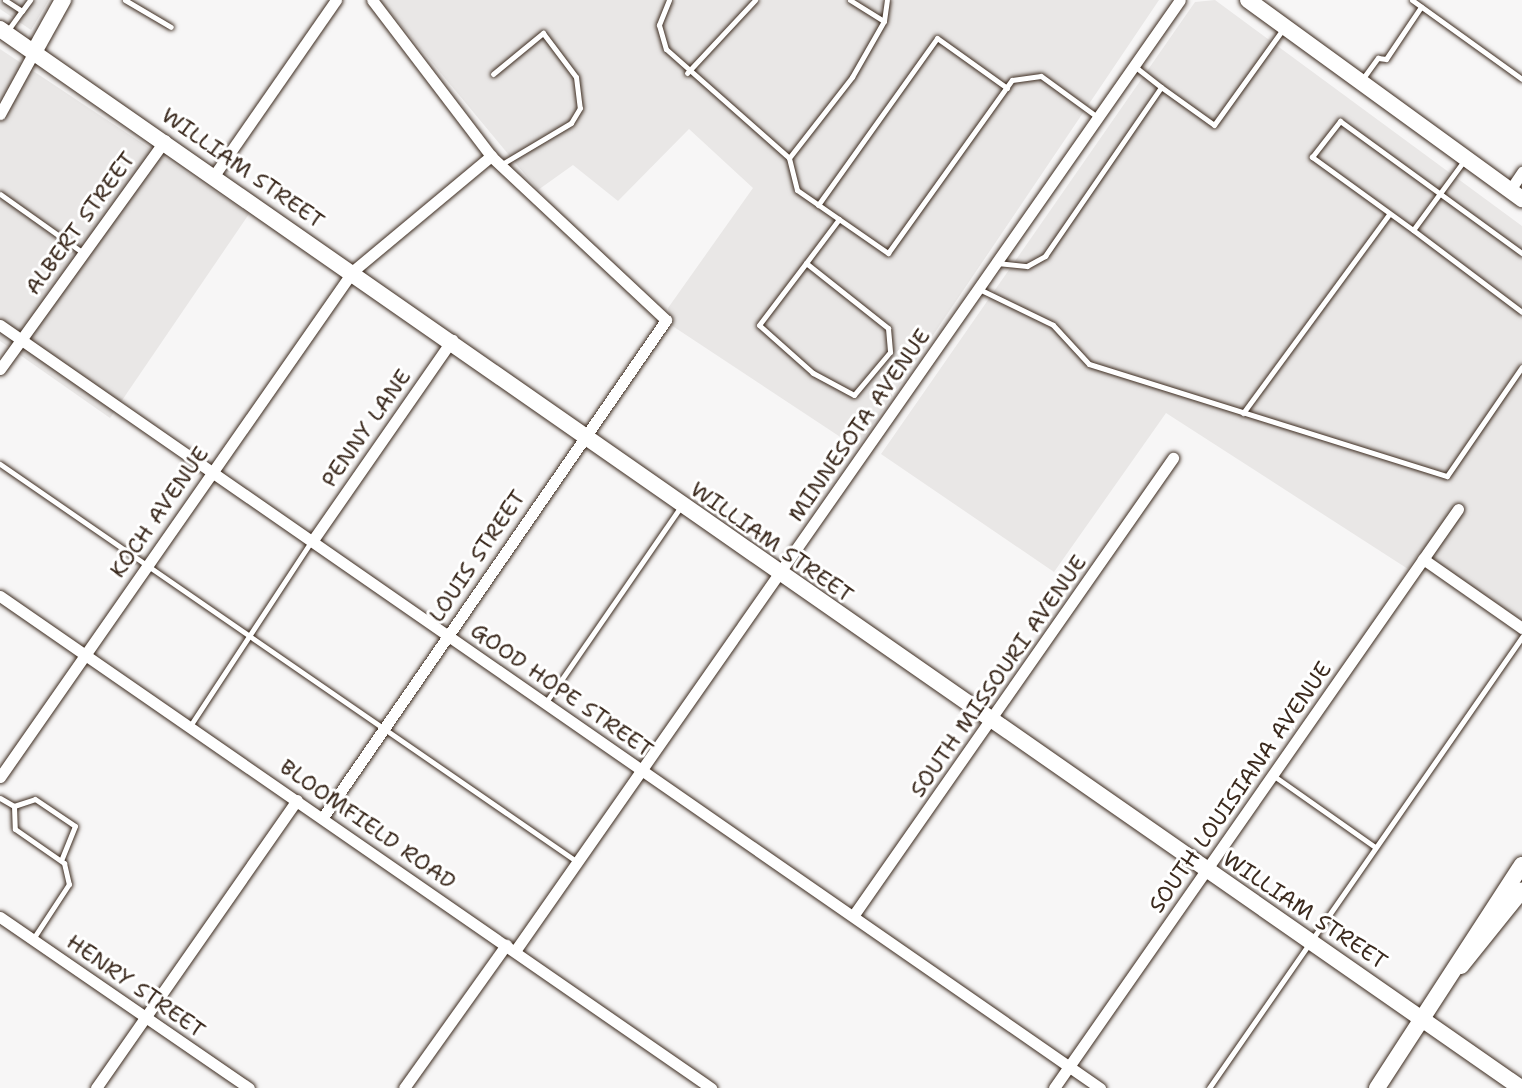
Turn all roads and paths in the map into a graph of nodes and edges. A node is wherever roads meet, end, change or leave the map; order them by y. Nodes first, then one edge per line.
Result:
1 (5, 0) edge
2 (30, 0) edge
3 (63, 0) edge
4 (125, 0) edge
5 (336, 0) edge
6 (372, 0) edge
7 (661, 0) edge
8 (669, 0) edge
9 (755, 0) edge
10 (850, 0) edge
11 (887, 0) edge
12 (1180, 0) edge
13 (1248, 0) edge
14 (1412, 0) edge
15 (665, 7) junction
16 (1421, 7) junction
17 (22, 11) junction
18 (884, 21) junction
19 (171, 27) dead end
20 (1285, 27) junction
21 (3, 31) edge
22 (34, 52) junction
23 (1134, 66) junction
24 (687, 73) junction
25 (493, 74) dead end
26 (1522, 79) edge
27 (1361, 81) junction
28 (1161, 87) junction
29 (1007, 88) junction
30 (0, 114) edge
31 (1098, 117) junction
32 (165, 140) junction
33 (491, 156) junction
34 (789, 158) junction
35 (1466, 158) junction
36 (501, 165) junction
37 (1522, 172) edge
38 (215, 174) junction
39 (1440, 193) junction
40 (0, 194) edge
41 (1516, 194) edge
42 (818, 205) junction
43 (1389, 214) junction
44 (839, 219) junction
45 (1413, 230) junction
46 (83, 252) junction
47 (1522, 253) edge
48 (806, 263) junction
49 (996, 263) junction
50 (353, 271) junction
51 (978, 289) junction
52 (1522, 312) edge
53 (0, 325) edge
54 (22, 340) junction
55 (452, 340) junction
56 (1522, 367) edge
57 (0, 369) edge
58 (1243, 413) junction
59 (583, 437) junction
60 (1173, 458) dead end
61 (0, 464) edge
62 (213, 470) junction
63 (681, 505) junction
64 (1458, 509) dead end
65 (313, 540) junction
66 (1423, 559) junction
67 (147, 565) junction
68 (779, 573) junction
69 (0, 596) edge
70 (1522, 628) edge
71 (448, 634) junction
72 (249, 636) junction
73 (1522, 637) edge
74 (85, 655) junction
75 (546, 702) junction
76 (992, 721) junction
77 (190, 726) junction
78 (383, 729) junction
79 (640, 770) junction
80 (1273, 775) junction
81 (0, 777) edge
82 (0, 798) edge
83 (297, 800) junction
84 (14, 806) junction
85 (323, 817) junction
86 (1375, 847) junction
87 (61, 860) junction
88 (576, 861) junction
89 (1522, 865) edge
90 (1207, 870) junction
91 (1522, 890) edge
92 (853, 916) junction
93 (0, 917) edge
94 (32, 939) junction
95 (1311, 940) junction
96 (511, 948) junction
97 (1460, 967) junction
98 (145, 1017) junction
99 (1425, 1019) junction
100 (1068, 1066) junction
101 (1519, 1085) edge
102 (1376, 1086) edge
103 (96, 1088) edge
104 (249, 1088) edge
105 (404, 1088) edge
106 (711, 1088) edge
107 (1054, 1088) edge
108 (1100, 1088) edge
109 (1209, 1088) edge

1 - 17 lane
2 - 17 lane
3 - 22 main road
4 - 19 lane
5 - 38 street
6 - 33 street
7 - 15 lane
8 - 15 lane
9 - 24 lane
10 - 18 lane
11 - 18 lane
12 - 23 street, MINNESOTA AVENUE
13 - 20 main road
14 - 16 lane
15 - 24 lane
16 - 26 lane
16 - 27 lane
17 - 21 lane
18 - 34 lane
20 - 27 main road
20 - 28 lane
21 - 22 main road, WILLIAM STREET
22 - 30 street
22 - 32 main road, WILLIAM STREET
23 - 28 lane
23 - 31 street, MINNESOTA AVENUE
24 - 34 lane
25 - 36 lane
27 - 35 main road
28 - 49 lane
29 - 31 lane
29 - 42 lane
29 - 44 lane
31 - 49 street, MINNESOTA AVENUE
32 - 38 main road, WILLIAM STREET
32 - 46 street, ALBERT STREET
33 - 36 street
33 - 50 street, KOCH AVENUE
34 - 42 lane
35 - 39 lane
35 - 41 main road
36 - 59 street, LOUIS STREET
37 - 41 street
38 - 50 main road, WILLIAM STREET
39 - 43 lane
39 - 45 lane
39 - 47 lane
40 - 46 lane
42 - 44 lane
43 - 45 lane
43 - 58 lane
44 - 48 lane
45 - 52 lane
46 - 54 street, ALBERT STREET
48 - 48 lane
49 - 51 street, MINNESOTA AVENUE
50 - 55 main road, WILLIAM STREET
50 - 62 street, KOCH AVENUE
51 - 58 lane
51 - 68 street, MINNESOTA AVENUE
53 - 54 street, GOOD HOPE STREET
54 - 57 street, ALBERT STREET
54 - 62 street, GOOD HOPE STREET
55 - 59 main road, WILLIAM STREET
55 - 65 street, PENNY LANE
56 - 58 lane
59 - 63 main road, WILLIAM STREET
59 - 71 street, LOUIS STREET
60 - 76 street, SOUTH MISSOURI AVENUE
61 - 67 lane
62 - 65 street, GOOD HOPE STREET
62 - 67 street, KOCH AVENUE
63 - 68 main road, WILLIAM STREET
63 - 75 lane
64 - 66 street, SOUTH LOUISIANA AVENUE
65 - 71 street, GOOD HOPE STREET
65 - 72 lane
66 - 70 street
66 - 80 street, SOUTH LOUISIANA AVENUE
67 - 72 lane
67 - 74 street, KOCH AVENUE
68 - 76 main road, WILLIAM STREET
68 - 79 street, MINNESOTA AVENUE
69 - 74 street, BLOOMFIELD ROAD
71 - 75 street, GOOD HOPE STREET
71 - 78 street, LOUIS STREET
72 - 77 lane
72 - 78 lane
73 - 86 lane
74 - 77 street, BLOOMFIELD ROAD
74 - 81 street, KOCH AVENUE
75 - 79 street, GOOD HOPE STREET
76 - 90 main road, WILLIAM STREET
76 - 92 street, SOUTH MISSOURI AVENUE
77 - 83 street, BLOOMFIELD ROAD
78 - 85 street, LOUIS STREET
78 - 88 lane
79 - 88 street, MINNESOTA AVENUE
79 - 92 street, GOOD HOPE STREET
80 - 86 lane
80 - 90 street, SOUTH LOUISIANA AVENUE
82 - 84 lane
83 - 85 street, BLOOMFIELD ROAD
83 - 98 street
84 - 87 lane
84 - 87 lane
85 - 96 street, BLOOMFIELD ROAD
86 - 95 lane
87 - 94 lane
88 - 96 street, MINNESOTA AVENUE
89 - 97 main road
90 - 95 main road, WILLIAM STREET
90 - 100 street, SOUTH LOUISIANA AVENUE
91 - 97 main road
92 - 100 street, GOOD HOPE STREET
93 - 94 street, HENRY STREET
94 - 98 street, HENRY STREET
95 - 99 main road, WILLIAM STREET
95 - 109 lane
96 - 105 street, MINNESOTA AVENUE
96 - 106 street, BLOOMFIELD ROAD
97 - 99 main road
98 - 103 street
98 - 104 street, HENRY STREET
99 - 101 main road, WILLIAM STREET
99 - 102 main road
100 - 107 street, SOUTH LOUISIANA AVENUE
100 - 108 street, GOOD HOPE STREET

